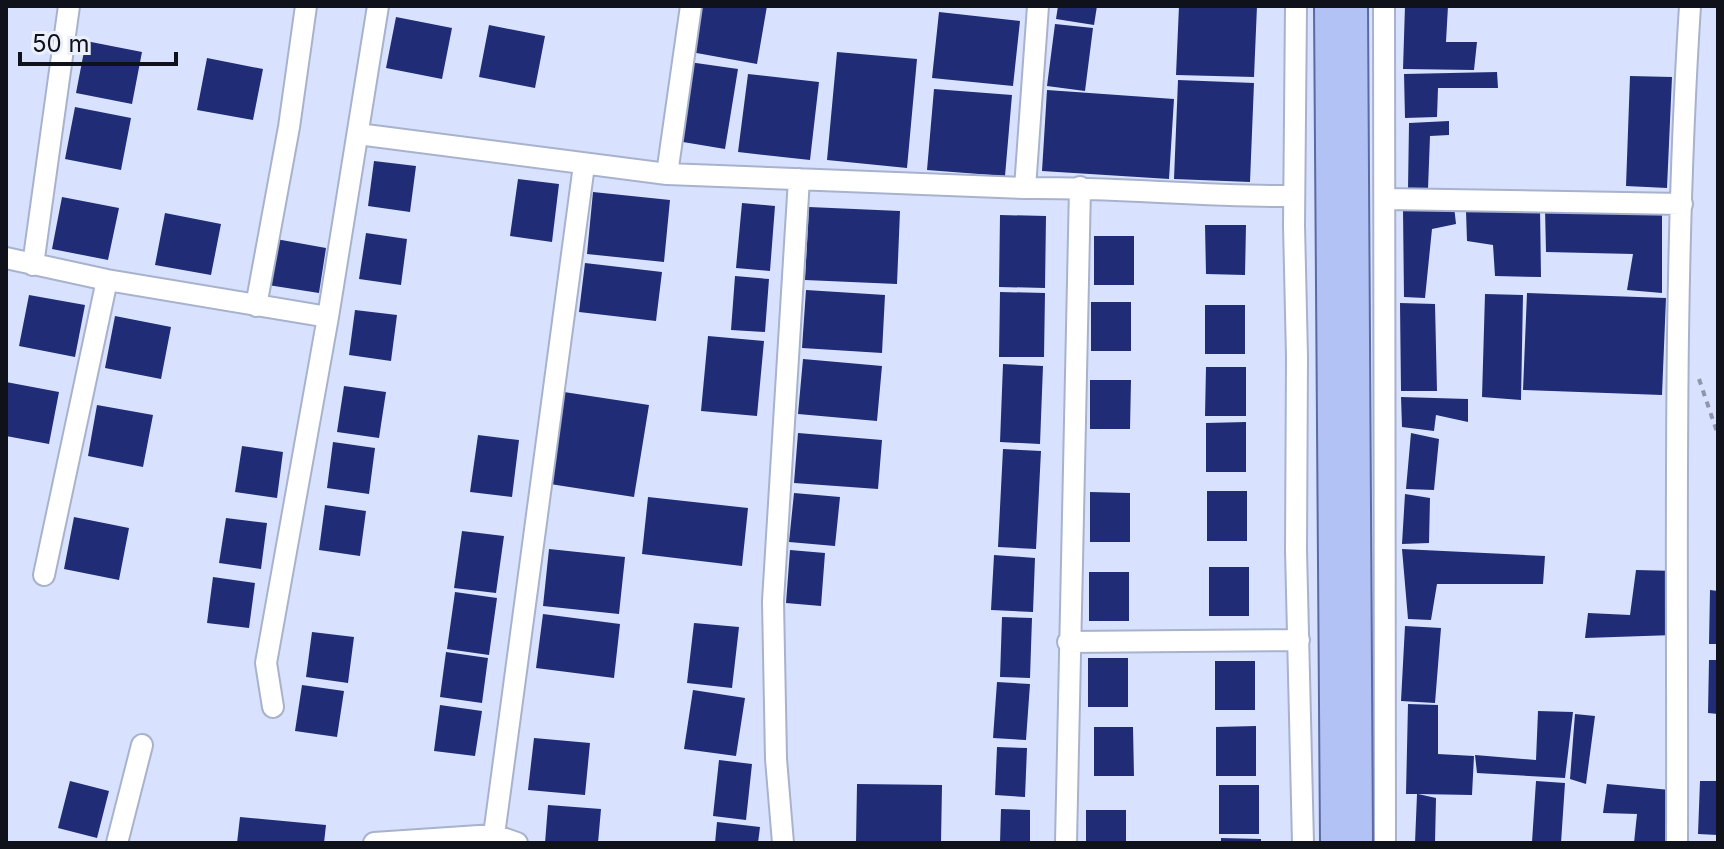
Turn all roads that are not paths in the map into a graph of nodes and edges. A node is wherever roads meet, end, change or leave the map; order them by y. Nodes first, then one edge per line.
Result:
1 (69, 6) edge
2 (306, 6) edge
3 (378, 6) edge
4 (691, 6) edge
5 (1038, 6) edge
6 (1296, 6) edge
7 (1328, 6) edge
8 (1354, 6) edge
9 (1384, 6) edge
10 (1690, 6) edge
11 (358, 134) junction
12 (584, 165) junction
13 (667, 174) junction
14 (799, 179) junction
15 (1080, 187) junction
16 (1025, 188) junction
17 (1294, 196) junction
18 (1386, 199) junction
19 (1682, 204) junction
20 (6, 258) edge
21 (33, 265) junction
22 (107, 280) junction
23 (256, 306) junction
24 (328, 317) junction
25 (44, 575) dead end
26 (1299, 640) junction
27 (1068, 642) junction
28 (273, 707) dead end
29 (142, 745) dead end
30 (494, 835) junction
31 (117, 843) edge
32 (374, 843) edge
33 (517, 843) edge
34 (783, 843) edge
35 (1066, 843) edge
36 (1303, 843) edge
37 (1334, 843) edge
38 (1359, 843) edge
39 (1385, 843) edge
40 (1677, 843) edge

1 - 21 street
2 - 23 street
3 - 11 street
4 - 13 street
5 - 16 street
6 - 17 street
7 - 37 main road
8 - 38 main road
9 - 18 street
10 - 19 street
11 - 12 street
11 - 24 street
12 - 13 street
12 - 30 street
13 - 14 street
14 - 16 street
14 - 34 street
15 - 16 street
15 - 17 street
15 - 27 street
17 - 26 street
18 - 19 street
18 - 39 street
19 - 40 street
20 - 21 street
21 - 22 street
22 - 23 street
22 - 25 street
23 - 24 street
24 - 28 street
26 - 27 street
26 - 36 street
27 - 35 street
29 - 31 street
30 - 32 street
30 - 33 street

